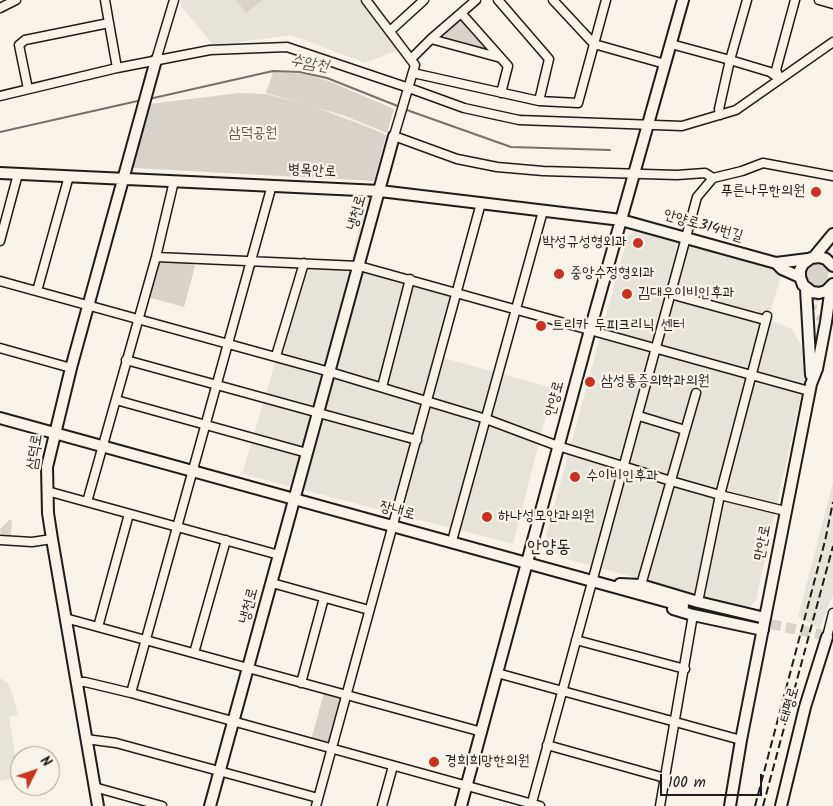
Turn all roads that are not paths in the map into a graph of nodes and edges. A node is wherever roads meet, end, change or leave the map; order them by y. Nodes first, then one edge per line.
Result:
1 (16, 0) edge
2 (106, 0) edge
3 (174, 0) edge
4 (424, 0) edge
5 (476, 0) edge
6 (498, 0) edge
7 (553, 0) edge
8 (606, 0) edge
9 (683, 0) edge
10 (747, 0) edge
11 (795, 0) edge
12 (819, 0) edge
13 (368, 1) edge
14 (833, 4) edge
15 (0, 8) edge
16 (461, 12) junction
17 (109, 23) junction
18 (390, 31) junction
19 (431, 39) junction
20 (833, 42) edge
21 (594, 44) junction
22 (671, 44) junction
23 (412, 59) junction
24 (503, 59) junction
25 (156, 60) junction
26 (730, 60) junction
27 (665, 64) junction
28 (117, 68) junction
29 (414, 73) junction
30 (780, 79) junction
31 (409, 88) junction
32 (28, 89) junction
33 (501, 93) junction
34 (0, 96) edge
35 (539, 101) junction
36 (720, 115) junction
37 (648, 124) junction
38 (394, 136) junction
39 (0, 173) edge
40 (18, 174) junction
41 (632, 175) junction
42 (69, 176) junction
43 (833, 176) edge
44 (123, 178) junction
45 (713, 178) junction
46 (174, 181) junction
47 (272, 185) junction
48 (380, 191) junction
49 (481, 203) junction
50 (543, 211) junction
51 (622, 220) junction
52 (833, 234) edge
53 (686, 237) junction
54 (0, 241) edge
55 (156, 257) junction
56 (811, 258) junction
57 (250, 262) junction
58 (304, 263) junction
59 (776, 263) junction
60 (359, 266) junction
61 (833, 266) edge
62 (800, 277) junction
63 (410, 279) junction
64 (0, 281) edge
65 (832, 285) edge
66 (806, 289) junction
67 (37, 291) junction
68 (456, 292) junction
69 (670, 294) junction
70 (88, 304) junction
71 (516, 309) junction
72 (138, 318) junction
73 (590, 330) junction
74 (227, 343) junction
75 (0, 348) edge
76 (656, 348) junction
77 (276, 356) junction
78 (126, 360) junction
79 (71, 368) junction
80 (330, 372) junction
81 (751, 374) junction
82 (216, 386) junction
83 (382, 387) junction
84 (810, 388) junction
85 (696, 393) dead end
86 (116, 400) junction
87 (426, 400) junction
88 (318, 413) junction
89 (638, 416) junction
90 (0, 418) edge
91 (486, 420) junction
92 (205, 425) junction
93 (685, 430) junction
94 (54, 432) junction
95 (417, 440) junction
96 (104, 446) junction
97 (558, 446) junction
98 (307, 453) junction
99 (624, 466) junction
100 (192, 470) junction
101 (671, 481) junction
102 (47, 491) junction
103 (720, 495) junction
104 (296, 499) junction
105 (87, 502) junction
106 (786, 511) junction
107 (129, 514) junction
108 (177, 527) junction
109 (393, 527) junction
110 (52, 539) junction
111 (0, 540) edge
112 (226, 540) junction
113 (452, 541) junction
114 (280, 555) junction
115 (527, 563) junction
116 (594, 580) junction
117 (272, 583) junction
118 (606, 584) junction
119 (641, 585) junction
120 (324, 598) junction
121 (698, 602) junction
122 (683, 606) tunnel mouth
123 (369, 610) junction
124 (833, 613) edge
125 (693, 615) junction
126 (65, 618) junction
127 (765, 618) junction
128 (98, 626) junction
129 (763, 630) junction
130 (831, 637) edge
131 (146, 640) junction
132 (576, 640) junction
133 (194, 653) junction
134 (248, 668) junction
135 (685, 669) junction
136 (497, 674) junction
137 (77, 682) junction
138 (301, 683) junction
139 (562, 690) junction
140 (131, 693) junction
141 (346, 695) junction
142 (234, 721) junction
143 (675, 722) junction
144 (482, 732) junction
145 (86, 738) junction
146 (741, 740) junction
147 (547, 744) junction
148 (331, 748) junction
149 (393, 766) junction
150 (220, 772) junction
151 (665, 778) junction
152 (467, 786) junction
153 (94, 787) junction
154 (317, 802) edge
155 (531, 805) edge
156 (98, 806) edge
157 (162, 806) edge
158 (210, 806) edge
159 (382, 806) edge
160 (461, 806) edge
161 (540, 806) edge
162 (660, 806) edge
163 (730, 806) edge
164 (781, 806) edge

1 - 15 street
2 - 17 street
3 - 25 street
4 - 18 street
5 - 16 street
6 - 35 street
7 - 21 street
8 - 21 street
9 - 22 street, 안양로
10 - 26 street
11 - 30 street
12 - 14 street
13 - 18 street
16 - 19 street
16 - 24 street
17 - 28 street
17 - 32 street
18 - 23 street
19 - 23 street
19 - 24 street
20 - 30 street
21 - 27 street
21 - 35 street
22 - 26 street
22 - 27 street, 안양로
23 - 29 street
24 - 33 street
25 - 28 street
25 - 31 street
25 - 44 street, 삼덕로
26 - 30 street
26 - 36 street
27 - 37 street, 안양로
28 - 32 street
29 - 31 street
29 - 33 street
30 - 36 street
31 - 37 street
31 - 38 street
32 - 34 street
33 - 35 street
36 - 37 street
37 - 41 street, 안양로
38 - 41 street
38 - 48 street, 냉천로
39 - 40 street, 병목안로
40 - 42 street, 병목안로
40 - 54 street
41 - 45 street
41 - 51 street, 안양로
42 - 44 street, 병목안로
42 - 67 street
43 - 45 street
44 - 46 street, 병목안로
44 - 70 street, 삼덕로
45 - 53 street
46 - 47 street, 병목안로
46 - 55 street
47 - 48 street, 병목안로
47 - 57 street
48 - 49 street, 병목안로
48 - 60 street, 냉천로
49 - 50 street, 병목안로
49 - 68 street
50 - 51 street, 병목안로
50 - 71 street
51 - 53 street, 안양로314번길
51 - 73 street, 안양로
52 - 56 street
53 - 59 street, 안양로314번길
53 - 69 street
55 - 57 street
55 - 72 street
56 - 59 street
56 - 61 street
56 - 62 street
57 - 58 street
57 - 74 street
58 - 60 street
58 - 77 street
59 - 62 street
60 - 63 street
60 - 80 street, 냉천로
62 - 66 street
63 - 68 street
63 - 83 street
64 - 67 street
65 - 66 street
65 - 84 street, 만안로
66 - 84 street
67 - 70 street
68 - 71 street
68 - 87 street
69 - 76 street
69 - 81 street
70 - 72 street
70 - 79 street, 삼덕로
71 - 73 street
71 - 91 street
72 - 74 street
72 - 78 street
73 - 76 street
73 - 97 street, 안양로
74 - 77 street
74 - 82 street
75 - 79 street
76 - 81 street
76 - 89 street
77 - 80 street
78 - 82 street
78 - 86 street
79 - 94 street, 삼덕로
80 - 83 street
80 - 88 street, 냉천로
81 - 84 street
81 - 103 street
82 - 88 street
82 - 92 street
83 - 87 street
84 - 106 street, 만안로
85 - 93 street
86 - 92 street
86 - 96 street
87 - 91 street
87 - 95 street
88 - 95 street
88 - 98 street, 냉천로
89 - 93 street
89 - 99 street
90 - 94 street, 장내로
91 - 97 street
91 - 113 street
92 - 98 street
92 - 100 street
93 - 101 street
94 - 96 street, 장내로
94 - 102 street, 삼덕로
95 - 109 street
96 - 100 street, 장내로
96 - 105 street
97 - 99 street
97 - 115 street, 안양로
98 - 104 street, 냉천로
99 - 101 street
99 - 116 street
100 - 104 street, 장내로
100 - 108 street
101 - 103 street
101 - 119 street
102 - 105 street
102 - 110 street, 삼덕로
103 - 106 street
103 - 121 street
104 - 109 street, 장내로
104 - 114 street, 냉천로
105 - 107 street
106 - 127 street, 만안로
107 - 108 street
107 - 128 street
108 - 112 street
108 - 131 street
109 - 113 street, 장내로
109 - 123 street
110 - 111 street
110 - 126 street, 삼덕로
112 - 114 street
112 - 133 street
113 - 115 street, 장내로
114 - 117 street, 냉천로
115 - 116 street, 장내로
115 - 136 street, 안양로
116 - 118 street, 장내로
116 - 132 street
117 - 120 street
117 - 134 street, 냉천로
118 - 119 street
118 - 122 street, 장내로
118 - 125 street
119 - 121 street
120 - 123 street
120 - 138 street
121 - 127 street
123 - 141 street
124 - 130 street, 태평로
125 - 129 street
125 - 135 street
126 - 128 street
126 - 137 street, 삼덕로
127 - 129 street, 만안로
128 - 131 street
129 - 146 street, 만안로
130 - 164 street, 태평로
131 - 133 street
131 - 140 street
132 - 135 street
132 - 139 street
133 - 134 street
134 - 138 street
134 - 142 street, 냉천로
135 - 143 street
136 - 139 street
136 - 144 street, 안양로
137 - 140 street
137 - 145 street, 삼덕로
138 - 141 street
139 - 143 street
139 - 147 street
140 - 142 street
141 - 144 street
141 - 148 street
142 - 148 street
142 - 150 street, 냉천로
143 - 146 street
143 - 151 street
144 - 152 street, 안양로
145 - 150 street
145 - 153 street, 삼덕로
146 - 163 street, 만안로
147 - 151 street
147 - 155 street
148 - 149 street
148 - 154 street
149 - 152 street
149 - 159 street
150 - 154 street
150 - 158 street, 냉천로
151 - 162 street
152 - 155 street
152 - 160 street, 안양로
153 - 156 street, 삼덕로
153 - 157 street
155 - 161 street

